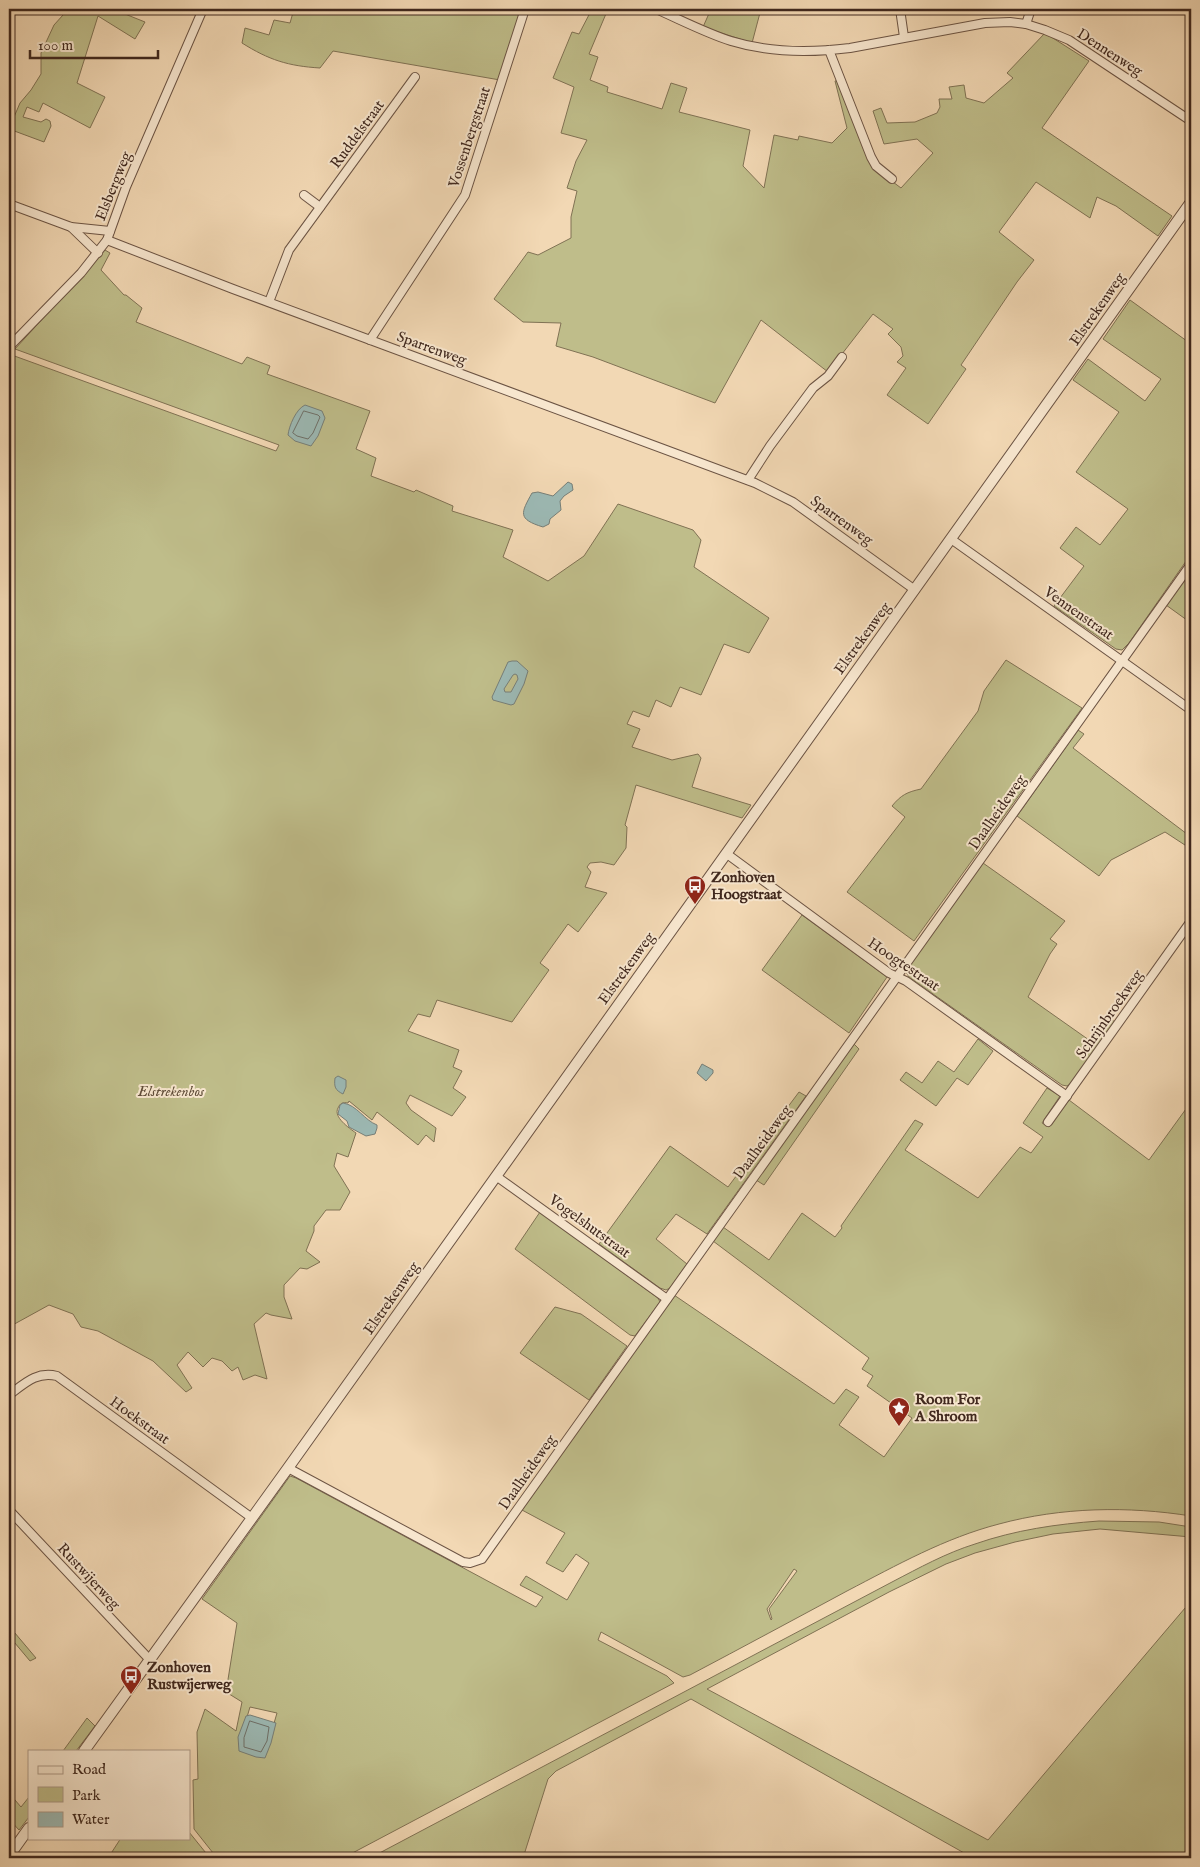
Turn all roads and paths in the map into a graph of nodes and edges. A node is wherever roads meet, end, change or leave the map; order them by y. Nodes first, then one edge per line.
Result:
1 (203, 9) edge
2 (525, 9) edge
3 (656, 9) edge
4 (900, 9) edge
5 (1031, 9) edge
6 (1026, 24) junction
7 (904, 37) junction
8 (829, 50) junction
9 (415, 77) dead end
10 (1191, 121) edge
11 (892, 179) dead end
12 (304, 195) dead end
13 (1191, 202) edge
14 (9, 204) edge
15 (320, 207) junction
16 (72, 227) junction
17 (110, 231) junction
18 (107, 240) junction
19 (98, 253) junction
20 (269, 302) junction
21 (370, 340) junction
22 (9, 347) edge
23 (842, 357) dead end
24 (748, 480) junction
25 (951, 539) junction
26 (1191, 564) edge
27 (915, 590) junction
28 (1122, 660) junction
29 (1191, 710) edge
30 (726, 854) junction
31 (1191, 921) edge
32 (897, 976) junction
33 (1067, 1096) junction
34 (1048, 1122) dead end
35 (496, 1176) junction
36 (667, 1299) junction
37 (9, 1395) edge
38 (288, 1468) junction
39 (9, 1510) edge
40 (252, 1518) junction
41 (150, 1660) junction
42 (85, 1750) edge
43 (28, 1829) edge
44 (9, 1856) edge

1 - 17 street, Elsbergweg
2 - 21 street, Vossenbergstraat
3 - 8 street, Dennenweg
4 - 7 street
5 - 6 street
6 - 7 street, Dennenweg
6 - 10 street, Dennenweg
7 - 8 street, Dennenweg
8 - 11 street
9 - 15 street, Ruddelstraat
12 - 15 street
13 - 25 street, Elstrekenweg
14 - 16 street
15 - 20 street, Ruddelstraat
16 - 17 street
16 - 19 street
17 - 18 street, Elsbergweg
18 - 19 street, Elsbergweg
18 - 20 street, Sparrenweg
19 - 22 street, Elsbergweg
20 - 21 street, Sparrenweg
21 - 24 street, Sparrenweg
23 - 24 street
24 - 27 street, Sparrenweg
25 - 27 street, Elstrekenweg
25 - 28 street, Vennenstraat
26 - 28 street, Daalheideweg
27 - 30 street, Elstrekenweg
28 - 29 street, Vennenstraat
28 - 32 street, Daalheideweg
30 - 32 street, Hoogtestraat
30 - 35 street, Elstrekenweg
31 - 33 street, Schrijnbroekweg
32 - 33 street, Hoogtestraat
32 - 36 street, Daalheideweg
33 - 34 street, Schrijnbroekweg
35 - 36 street, Vogelshutstraat
35 - 38 street, Elstrekenweg
36 - 38 street, Daalheideweg
37 - 40 street, Hoekstraat
38 - 40 street, Elstrekenweg
39 - 41 street, Rustwijerweg
40 - 41 street, Elstrekenweg
41 - 42 street, Elstrekenweg
43 - 44 street

